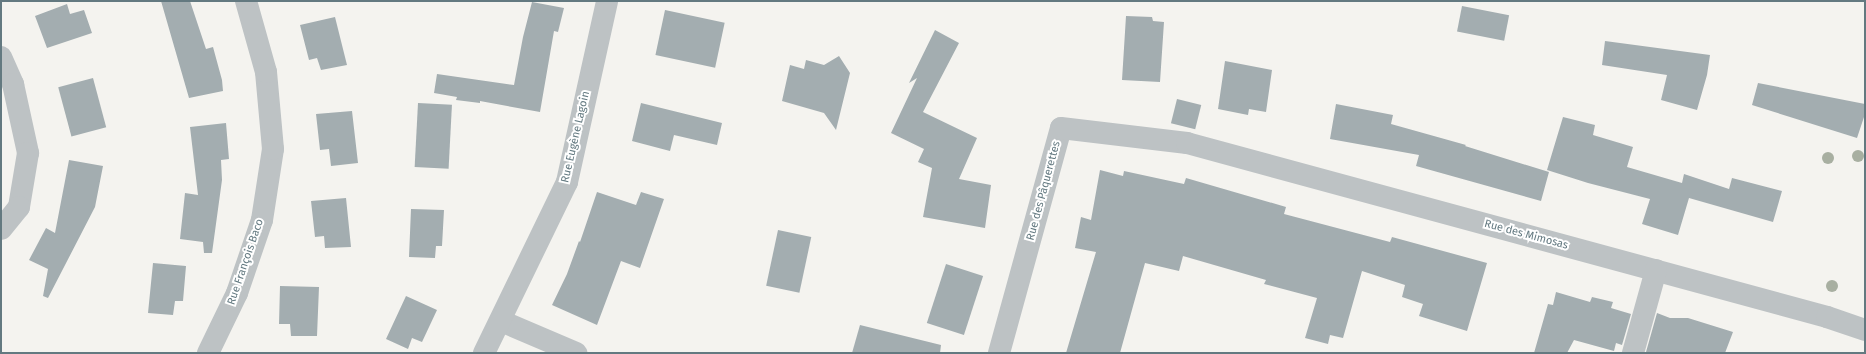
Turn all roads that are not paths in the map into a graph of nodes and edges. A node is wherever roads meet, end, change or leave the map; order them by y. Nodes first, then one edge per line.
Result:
1 (246, 1) edge
2 (607, 1) edge
3 (1, 57) edge
4 (1187, 143) joint
5 (1, 229) edge
6 (1656, 270) junction
7 (500, 321) junction
8 (1865, 330) edge
9 (208, 353) edge
10 (484, 353) edge
11 (576, 353) edge
12 (999, 353) edge
13 (1633, 353) edge

1 - 9 street, Rue François Baco
2 - 7 street, Rue Eugène Lagoin
3 - 5 street
4 - 6 street, Rue des Mimosas
4 - 12 street, Rue des Pâquerettes
6 - 8 street, Rue des Mimosas
6 - 13 street
7 - 10 street, Rue Eugène Lagoin
7 - 11 street

